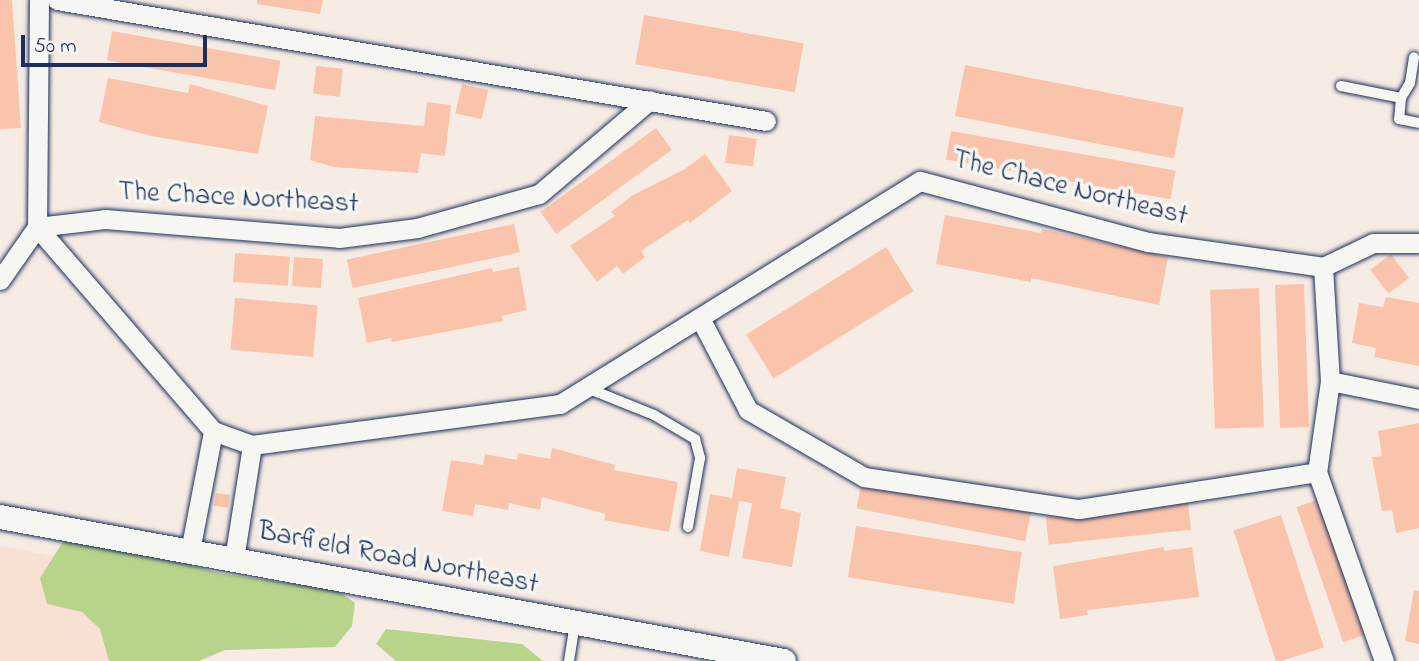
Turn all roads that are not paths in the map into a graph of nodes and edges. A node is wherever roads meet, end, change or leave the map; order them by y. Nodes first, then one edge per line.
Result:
1 (39, 0) edge
2 (57, 0) edge
3 (1414, 57) dead end
4 (1341, 86) dead end
5 (1401, 98) junction
6 (650, 100) junction
7 (766, 121) dead end
8 (1419, 123) edge
9 (37, 227) junction
10 (1419, 243) edge
11 (1323, 267) junction
12 (0, 280) edge
13 (700, 318) junction
14 (1330, 381) junction
15 (587, 388) junction
16 (1419, 398) edge
17 (213, 431) junction
18 (252, 445) junction
19 (1317, 472) junction
20 (0, 517) edge
21 (688, 527) dead end
22 (190, 551) junction
23 (234, 559) junction
24 (576, 623) junction
25 (569, 661) edge
26 (784, 661) edge
27 (1384, 661) edge

1 - 9 street
2 - 6 street
3 - 5 lane
4 - 5 lane
5 - 8 lane
6 - 7 street
6 - 9 street, The Chace Northeast
9 - 12 street
9 - 17 street
10 - 11 street
11 - 13 street, The Chace Northeast
11 - 14 street
13 - 15 street, The Chace Northeast
13 - 19 street
14 - 16 street
14 - 19 street
15 - 18 street, The Chace Northeast
15 - 21 lane
17 - 18 street
17 - 22 street
18 - 23 street
19 - 27 street
20 - 22 street, Barfield Road Northeast
22 - 23 street, Barfield Road Northeast
23 - 24 street, Barfield Road Northeast
24 - 25 lane
24 - 26 street, Barfield Road Northeast

